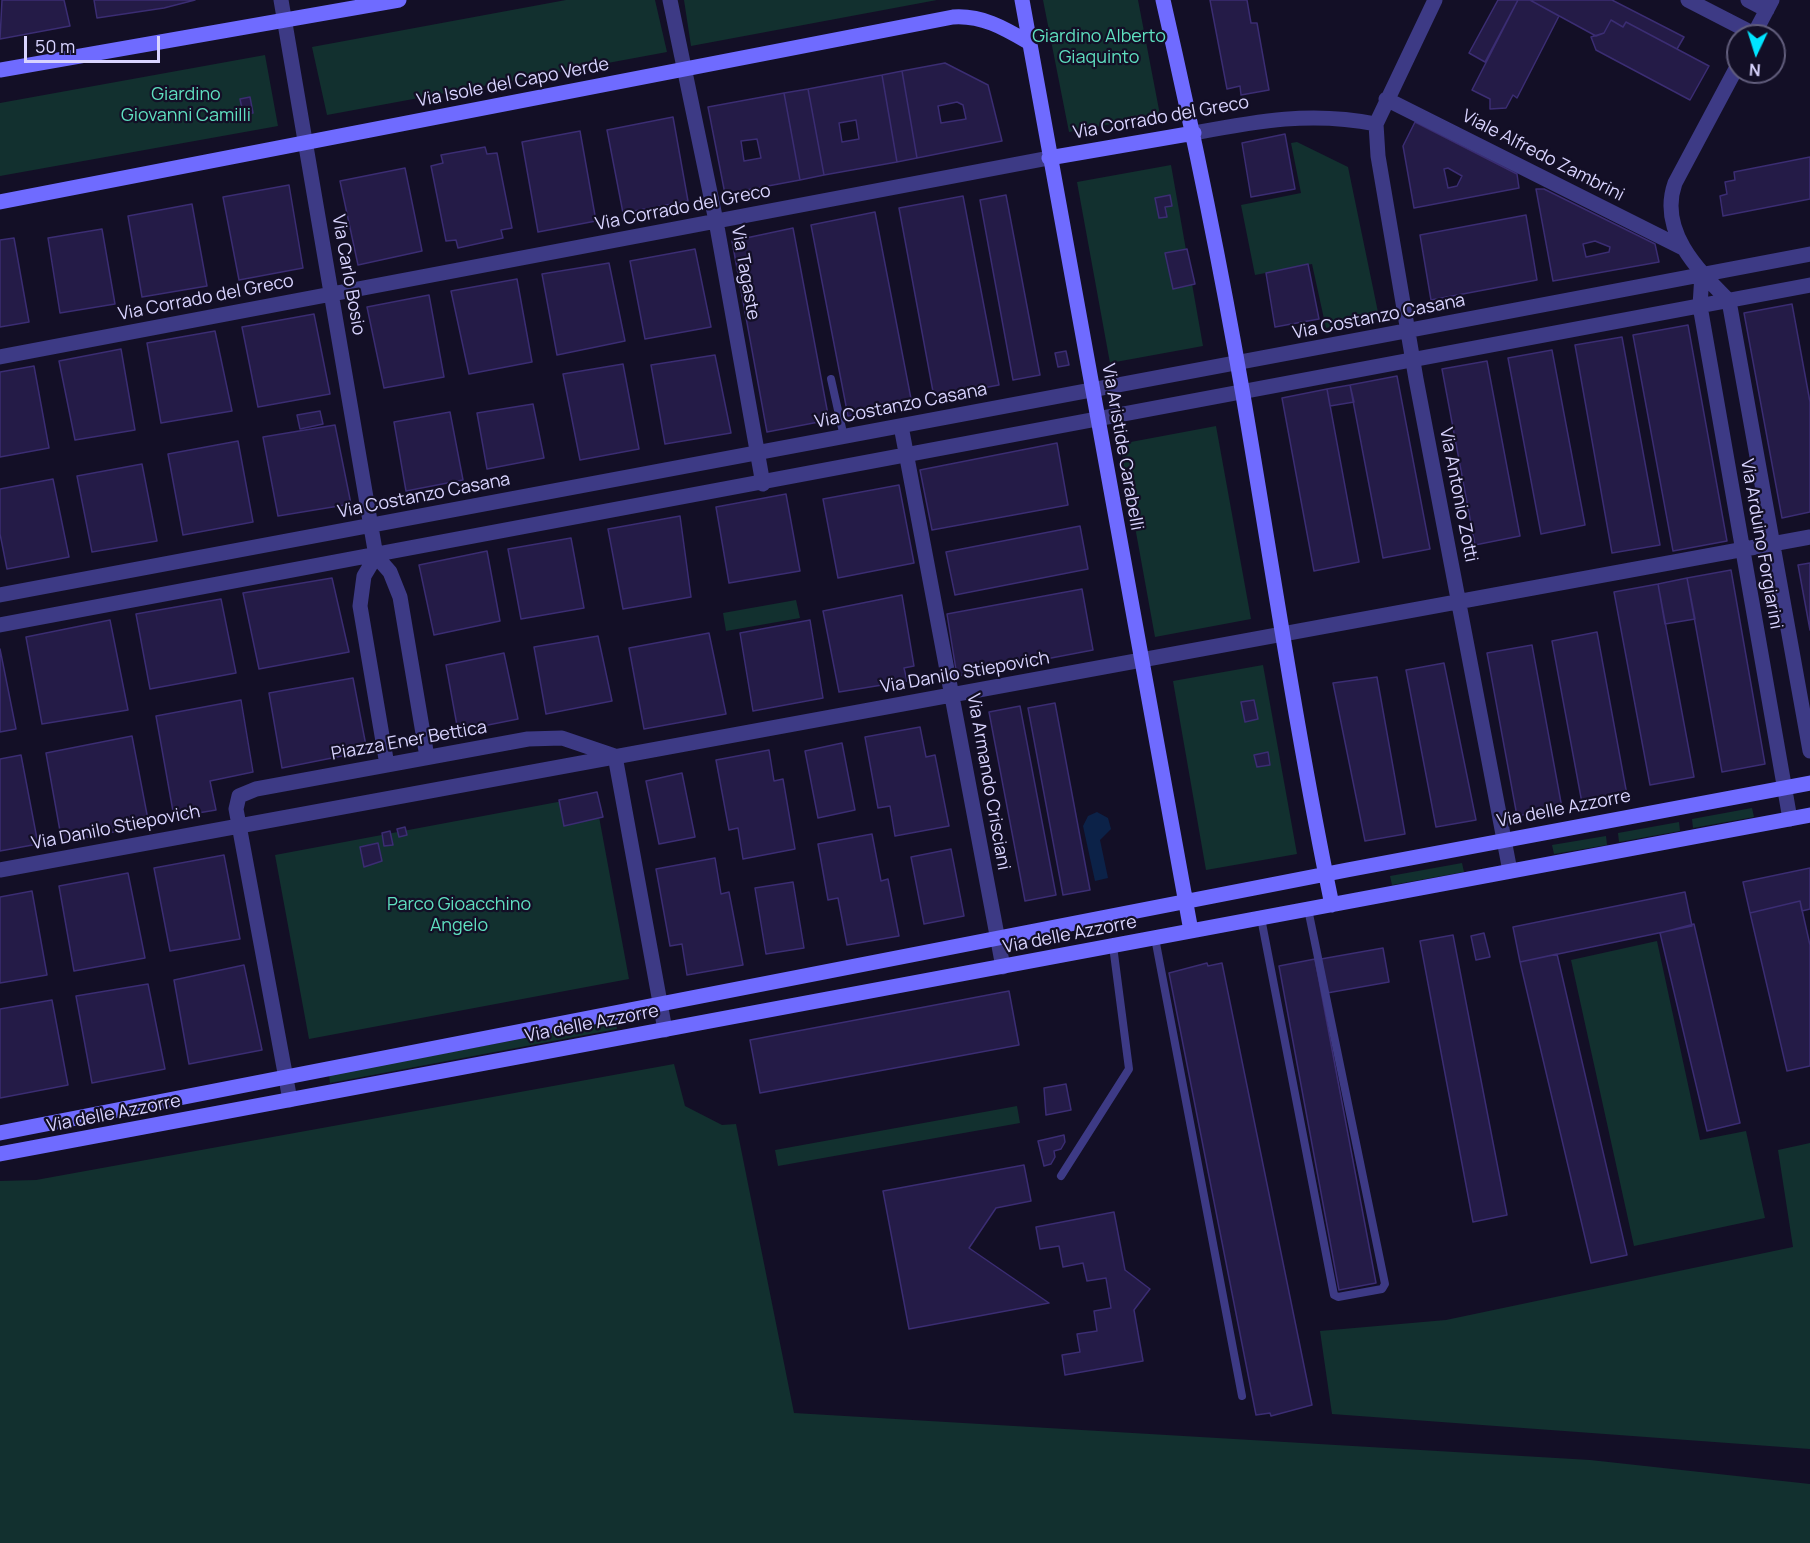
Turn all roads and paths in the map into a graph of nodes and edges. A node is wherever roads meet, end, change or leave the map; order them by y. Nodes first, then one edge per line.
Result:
1 (281, 0) edge
2 (399, 0) edge
3 (670, 0) edge
4 (1022, 0) edge
5 (1163, 0) edge
6 (1436, 0) edge
7 (1688, 0) edge
8 (1748, 0) edge
9 (1705, 4) edge
10 (1769, 5) edge
11 (283, 20) junction
12 (1737, 24) edge
13 (1760, 24) edge
14 (1028, 42) junction
15 (0, 70) edge
16 (685, 71) junction
17 (1728, 84) edge
18 (1386, 99) junction
19 (1376, 124) junction
20 (1194, 133) junction
21 (305, 142) junction
22 (1049, 158) junction
23 (0, 202) edge
24 (716, 221) junction
25 (1683, 248) junction
26 (1810, 254) edge
27 (1702, 274) junction
28 (1810, 285) edge
29 (332, 294) junction
30 (1729, 302) junction
31 (1700, 306) junction
32 (1407, 332) junction
33 (0, 357) edge
34 (1413, 360) junction
35 (1237, 363) junction
36 (831, 379) dead end
37 (1091, 389) junction
38 (1242, 393) junction
39 (1097, 419) junction
40 (901, 426) junction
41 (844, 437) junction
42 (758, 453) junction
43 (907, 456) junction
44 (763, 484) junction
45 (370, 526) junction
46 (1810, 537) edge
47 (1773, 544) junction
48 (1743, 549) junction
49 (376, 556) junction
50 (0, 596) edge
51 (1458, 602) junction
52 (0, 625) edge
53 (1282, 633) junction
54 (1141, 660) junction
55 (953, 694) junction
56 (1810, 751) edge
57 (615, 756) junction
58 (427, 757) junction
59 (387, 765) junction
60 (1810, 783) edge
61 (1783, 788) junction
62 (1810, 815) edge
63 (1790, 819) junction
64 (240, 825) junction
65 (1503, 840) junction
66 (0, 870) edge
67 (1510, 872) junction
68 (1326, 874) junction
69 (1185, 902) junction
70 (1332, 905) junction
71 (1308, 909) junction
72 (1261, 918) junction
73 (1191, 932) junction
74 (997, 938) junction
75 (1155, 938) junction
76 (1113, 946) junction
77 (1003, 967) junction
78 (661, 1004) junction
79 (665, 1030) junction
80 (284, 1077) junction
81 (290, 1100) junction
82 (0, 1133) edge
83 (0, 1154) edge
84 (1061, 1176) dead end
85 (1242, 1396) dead end

1 - 11 street, Via Carlo Bosio
2 - 11 street
3 - 16 street, Via Tagaste
4 - 14 street, Via Aristide Carabelli
5 - 20 street
6 - 18 street
7 - 9 street
8 - 10 street
9 - 12 street
10 - 13 street
11 - 15 street
11 - 21 street, Via Carlo Bosio
14 - 16 street, Via Isole del Capo Verde
14 - 22 street, Via Aristide Carabelli
16 - 21 street, Via Isole del Capo Verde
16 - 24 street, Via Tagaste
17 - 25 street
18 - 19 street
18 - 25 street, Viale Alfredo Zambrini
19 - 20 street, Via Corrado del Greco
19 - 32 street, Via Antonio Zotti
20 - 22 street, Via Corrado del Greco
20 - 35 street
21 - 23 street, Via Isole del Capo Verde
21 - 29 street, Via Carlo Bosio
22 - 24 street, Via Corrado del Greco
22 - 37 street, Via Aristide Carabelli
24 - 29 street, Via Corrado del Greco
24 - 42 street, Via Tagaste
25 - 27 street
26 - 27 street, Via Costanzo Casana
27 - 30 street
27 - 31 street, Via Arduino Forgiarini
27 - 32 street, Via Costanzo Casana
28 - 30 street
29 - 33 street, Via Corrado del Greco
29 - 45 street, Via Carlo Bosio
30 - 31 street
30 - 47 street, Via Arduino Forgiarini
31 - 34 street
31 - 48 street, Via Arduino Forgiarini
32 - 34 street, Via Antonio Zotti
32 - 35 street, Via Costanzo Casana
34 - 38 street
34 - 51 street, Via Antonio Zotti
35 - 37 street, Via Costanzo Casana
35 - 38 street
36 - 41 lane
37 - 39 street, Via Aristide Carabelli
37 - 40 street, Via Costanzo Casana
38 - 39 street
38 - 53 street
39 - 43 street
39 - 54 street, Via Aristide Carabelli
40 - 41 street, Via Costanzo Casana
40 - 43 street, Via Armando Crisciani
41 - 42 street, Via Costanzo Casana
42 - 44 street, Via Tagaste
42 - 45 street, Via Costanzo Casana
43 - 44 street
43 - 55 street, Via Armando Crisciani
44 - 49 street
45 - 49 street, Via Carlo Bosio
45 - 50 street, Via Costanzo Casana
46 - 47 street
47 - 48 street
47 - 56 street, Via Arduino Forgiarini
48 - 51 street, Via Danilo Stiepovich
48 - 61 street, Via Arduino Forgiarini
49 - 52 street
49 - 58 street, Via Carlo Bosio
49 - 59 street
51 - 53 street, Via Danilo Stiepovich
51 - 65 street, Via Antonio Zotti
53 - 54 street, Via Danilo Stiepovich
53 - 68 street
54 - 55 street, Via Danilo Stiepovich
54 - 69 street, Via Aristide Carabelli
55 - 57 street, Via Danilo Stiepovich
55 - 74 street, Via Armando Crisciani
57 - 58 street, Piazza Ener Bettica
57 - 64 street
57 - 78 street
58 - 59 street, Piazza Ener Bettica
59 - 64 street, Piazza Ener Bettica
60 - 61 street, Via delle Azzorre
61 - 63 street, Via Arduino Forgiarini
61 - 65 street, Via delle Azzorre
62 - 63 street, Via delle Azzorre
63 - 67 street, Via delle Azzorre
64 - 66 street, Via Danilo Stiepovich
64 - 80 street, Piazza Ener Bettica
65 - 67 street, Via Antonio Zotti
65 - 68 street, Via delle Azzorre
67 - 70 street, Via delle Azzorre
68 - 69 street, Via delle Azzorre
68 - 70 street
69 - 73 street
69 - 74 street, Via delle Azzorre
70 - 71 street, Via delle Azzorre
71 - 72 street, Via delle Azzorre
71 - 72 lane
72 - 73 street, Via delle Azzorre
73 - 75 street, Via delle Azzorre
74 - 77 street, Via Armando Crisciani
74 - 78 street, Via delle Azzorre
75 - 76 street, Via delle Azzorre
75 - 85 lane
76 - 77 street, Via delle Azzorre
76 - 84 lane
77 - 79 street, Via delle Azzorre
78 - 79 street
78 - 80 street, Via delle Azzorre
79 - 81 street, Via delle Azzorre
80 - 81 street, Piazza Ener Bettica
80 - 82 street, Via delle Azzorre
81 - 83 street, Via delle Azzorre

